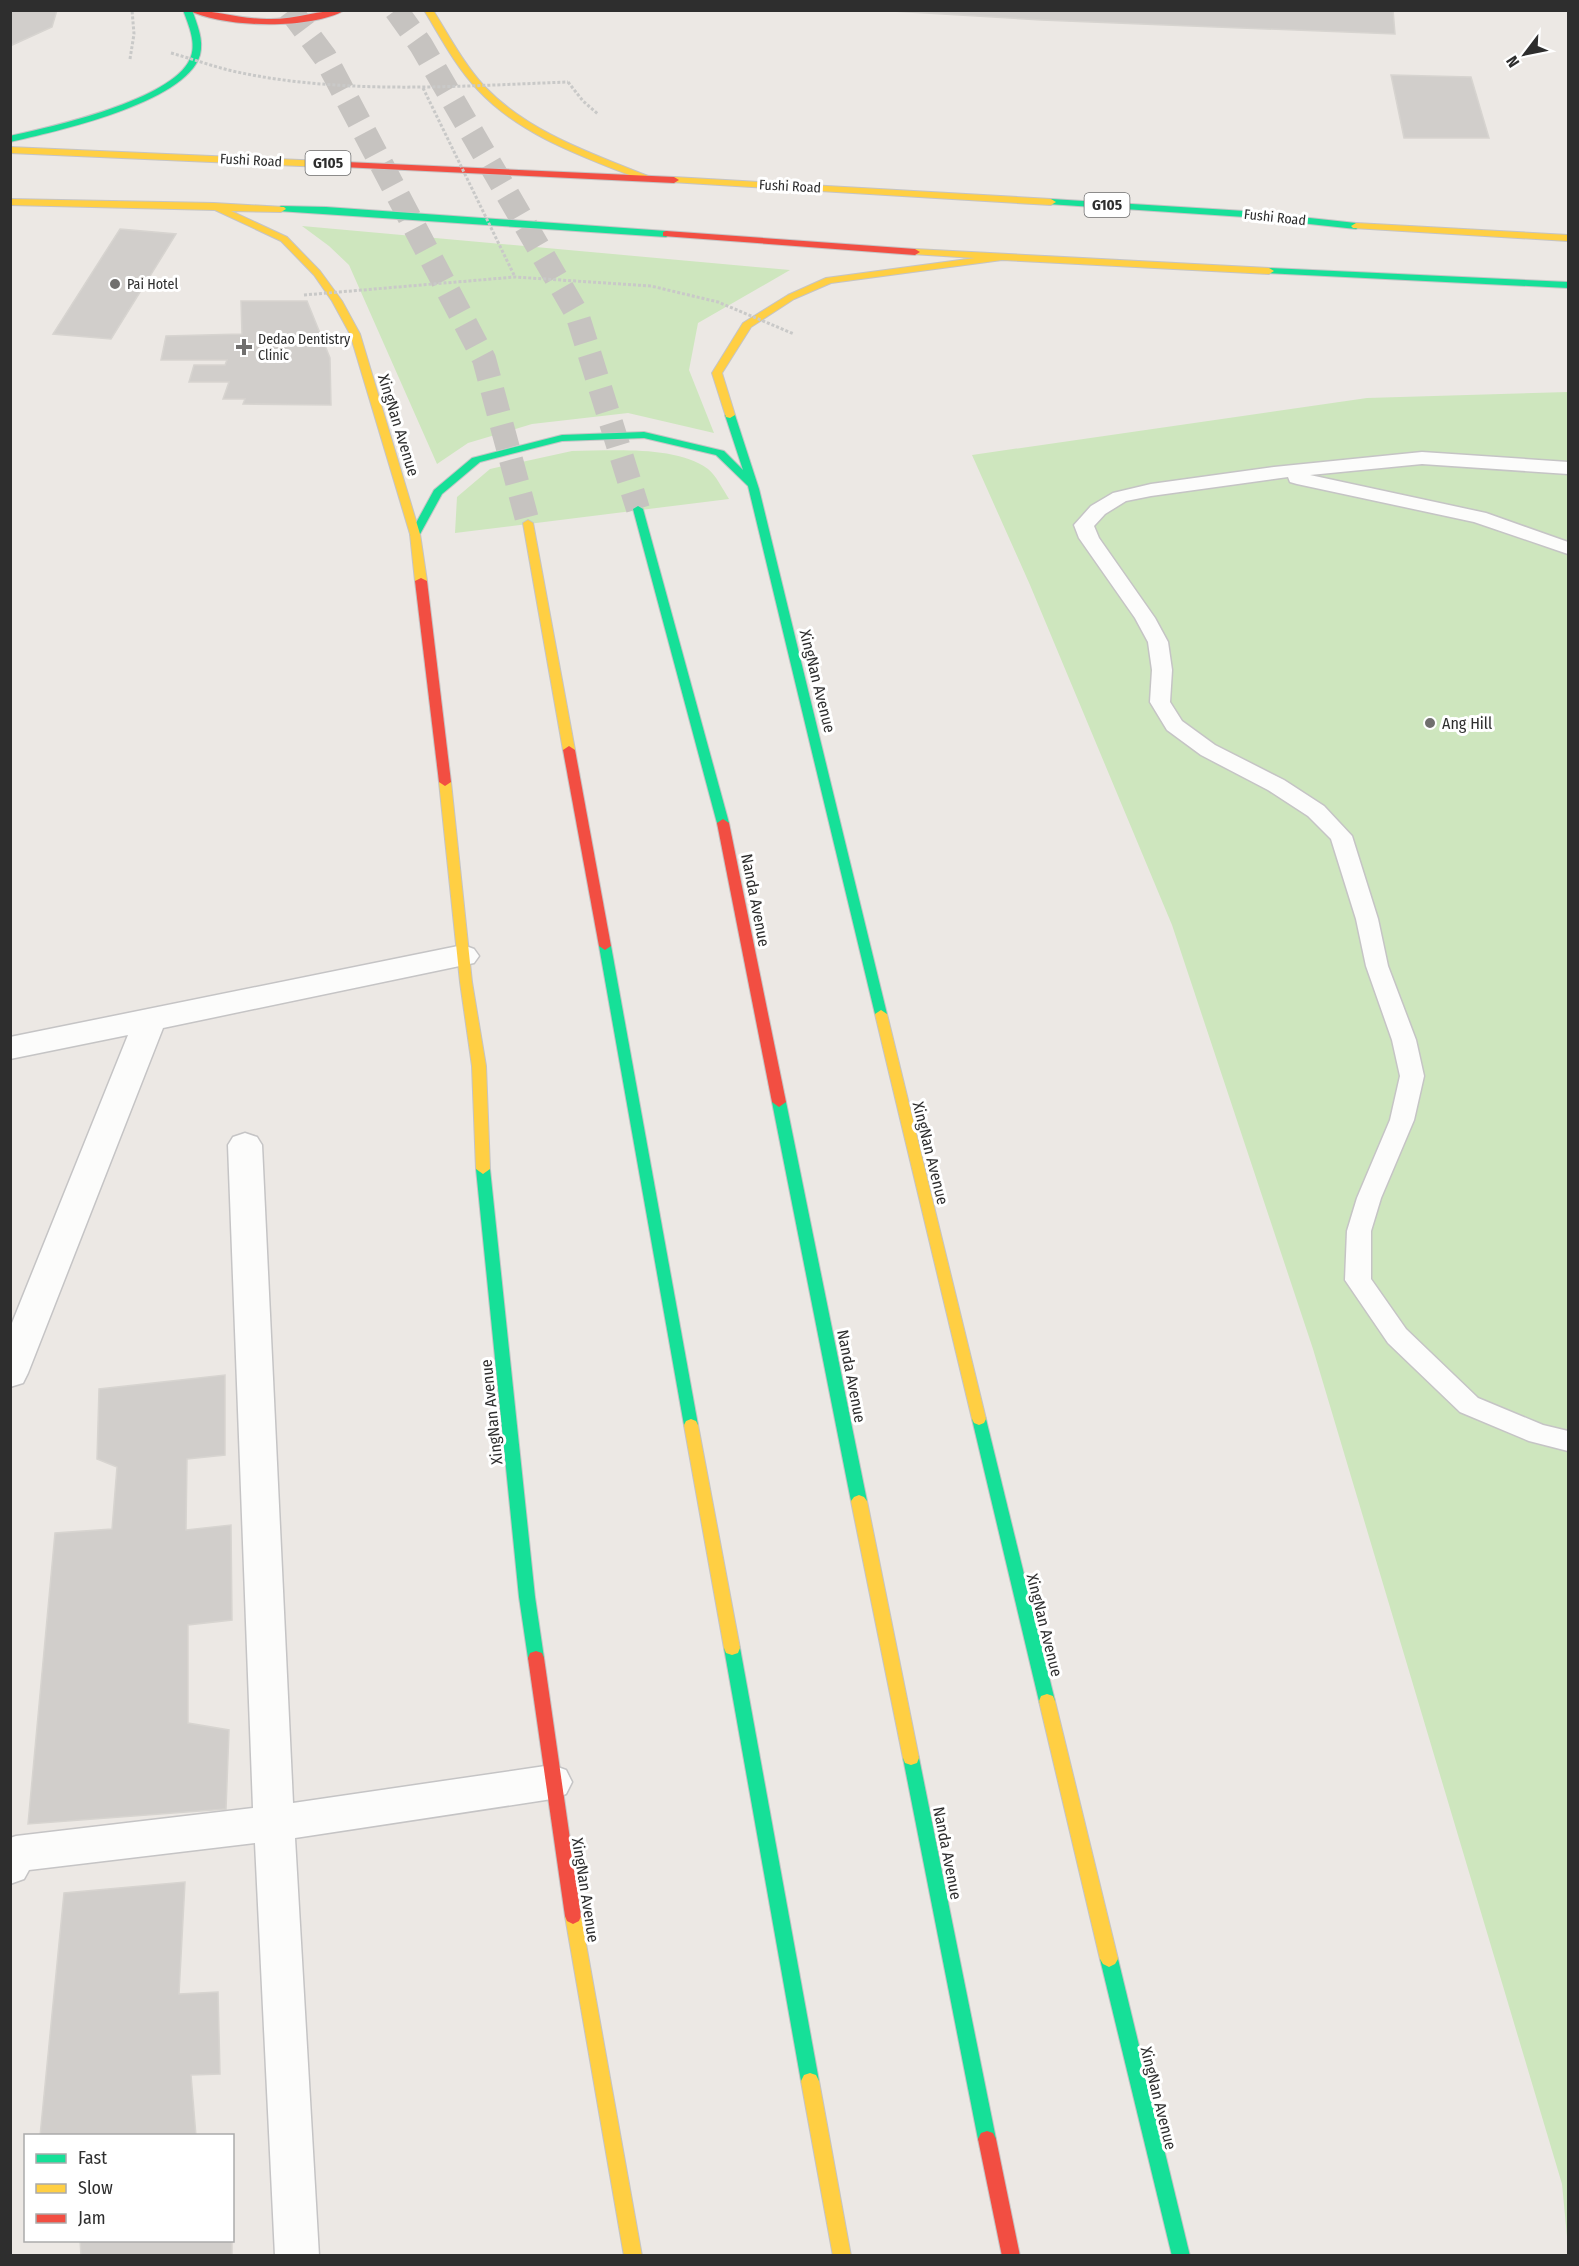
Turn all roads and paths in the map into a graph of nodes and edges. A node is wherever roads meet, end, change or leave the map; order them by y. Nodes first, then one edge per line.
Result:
1 (132, 10) edge
2 (187, 10) edge
3 (192, 10) edge
4 (341, 10) edge
5 (428, 10) edge
6 (171, 52) dead end
7 (128, 61) dead end
8 (423, 88) junction
9 (603, 118) dead end
10 (10, 139) edge
11 (10, 150) edge
12 (645, 178) junction
13 (10, 202) edge
14 (214, 206) junction
15 (1569, 238) edge
16 (998, 258) junction
17 (515, 277) junction
18 (1569, 285) edge
19 (304, 295) dead end
20 (794, 334) dead end
21 (1569, 468) edge
22 (1274, 473) junction
23 (754, 489) junction
24 (638, 509) tunnel mouth
25 (528, 524) tunnel mouth
26 (415, 534) junction
27 (1569, 548) edge
28 (463, 956) junction
29 (150, 1020) junction
30 (10, 1048) edge
31 (246, 1145) dead end
32 (10, 1373) edge
33 (1569, 1441) edge
34 (552, 1782) junction
35 (274, 1823) junction
36 (10, 1866) edge
37 (297, 2256) edge
38 (633, 2256) edge
39 (842, 2256) edge
40 (1011, 2256) edge
41 (1180, 2256) edge

1 - 7 path
2 - 10 main road
3 - 4 main road
5 - 12 main road
6 - 8 path, bridge
8 - 9 path, bridge
8 - 17 path, bridge
11 - 12 main road, Fushi Road / G105
12 - 15 main road, Fushi Road / G105
13 - 14 main road
14 - 16 main road
14 - 26 main road, XingNan Avenue
16 - 18 main road
16 - 23 main road, XingNan Avenue
17 - 19 path, bridge
17 - 20 path, bridge
21 - 22 lane
22 - 27 lane
22 - 33 lane
23 - 26 main road
23 - 41 main road, XingNan Avenue
24 - 40 main road, Nanda Avenue
25 - 39 main road
26 - 28 main road, XingNan Avenue
28 - 29 street
28 - 34 main road, XingNan Avenue
29 - 30 street
29 - 32 street
31 - 35 street
34 - 35 street
34 - 38 main road, XingNan Avenue
35 - 36 street
35 - 37 street

